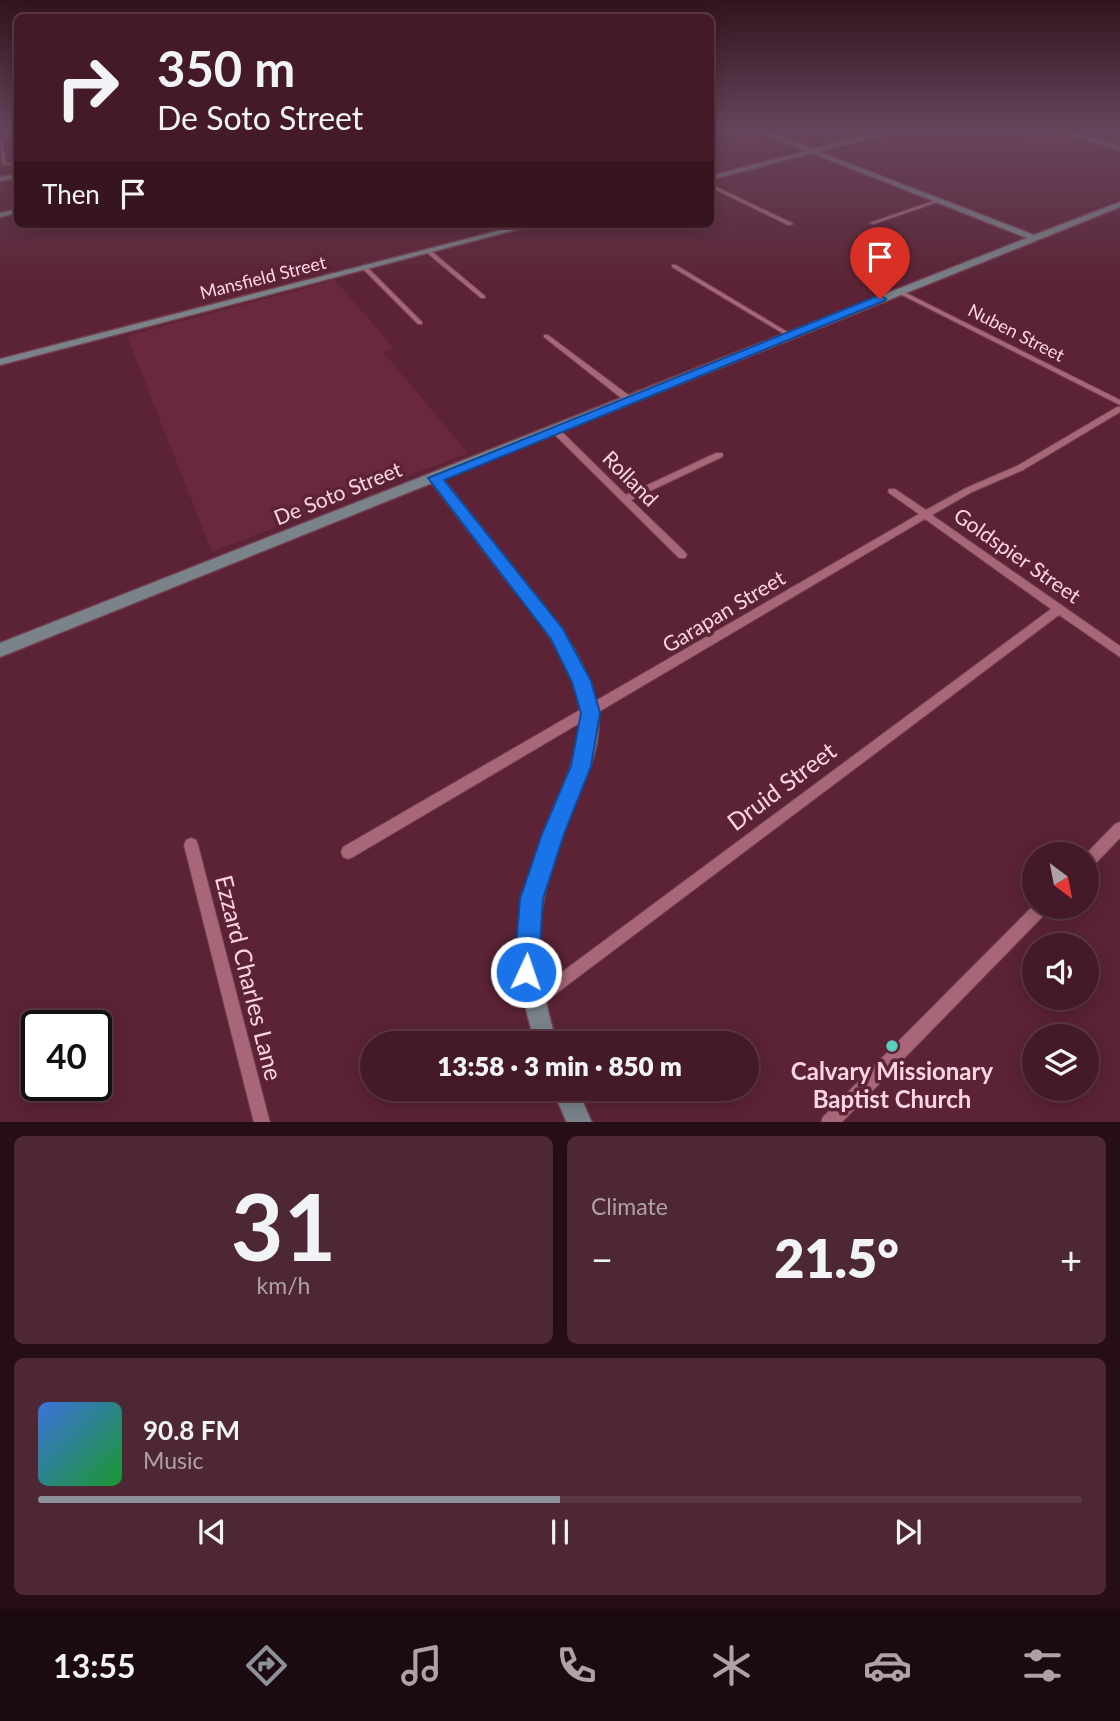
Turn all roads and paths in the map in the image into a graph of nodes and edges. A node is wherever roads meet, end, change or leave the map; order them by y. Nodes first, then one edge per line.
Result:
1 (893, 183) edge
2 (714, 187) edge
3 (938, 201) junction
4 (1120, 204) edge
5 (872, 223) dead end
6 (790, 225) dead end
7 (518, 228) edge
8 (1032, 237) junction
9 (429, 251) junction
10 (674, 266) dead end
11 (365, 268) junction
12 (898, 292) junction
13 (483, 298) dead end
14 (420, 323) dead end
15 (546, 336) dead end
16 (791, 336) junction
17 (0, 362) edge
18 (628, 399) junction
19 (1120, 403) edge
20 (1120, 409) edge
21 (553, 428) junction
22 (719, 455) dead end
23 (435, 478) junction
24 (892, 491) dead end
25 (625, 499) junction
26 (926, 514) junction
27 (682, 555) dead end
28 (1059, 609) junction
29 (0, 650) edge
30 (1120, 652) edge
31 (590, 713) junction
32 (1120, 829) edge
33 (191, 845) dead end
34 (1099, 850) edge
35 (348, 852) dead end
36 (1030, 919) edge
37 (533, 1002) junction
38 (542, 1031) edge
39 (570, 1101) edge
40 (262, 1122) edge
41 (580, 1122) edge
42 (828, 1122) edge

1 - 3 street
2 - 6 street
3 - 5 street
3 - 8 street
4 - 8 street, De Soto Street
7 - 9 street, Mansfield Street
8 - 12 street, De Soto Street
9 - 11 street, Mansfield Street
9 - 13 street
10 - 16 street
11 - 14 street
11 - 17 street, Mansfield Street
12 - 16 street, De Soto Street
12 - 19 street, Nuben Street
15 - 18 street
16 - 18 street, De Soto Street
18 - 21 street, De Soto Street
20 - 26 street, Garapan Street
21 - 23 street, De Soto Street
21 - 25 street, Rolland
22 - 25 street
23 - 29 street, De Soto Street
23 - 31 street
24 - 26 street, Goldspier Street
25 - 27 street, Rolland
26 - 28 street, Goldspier Street
26 - 31 street, Garapan Street
28 - 30 street, Goldspier Street
28 - 37 street, Druid Street
31 - 35 street, Garapan Street
31 - 37 street
32 - 34 street
33 - 40 street, Ezzard Charles Lane
36 - 42 street
37 - 38 street
39 - 41 street

